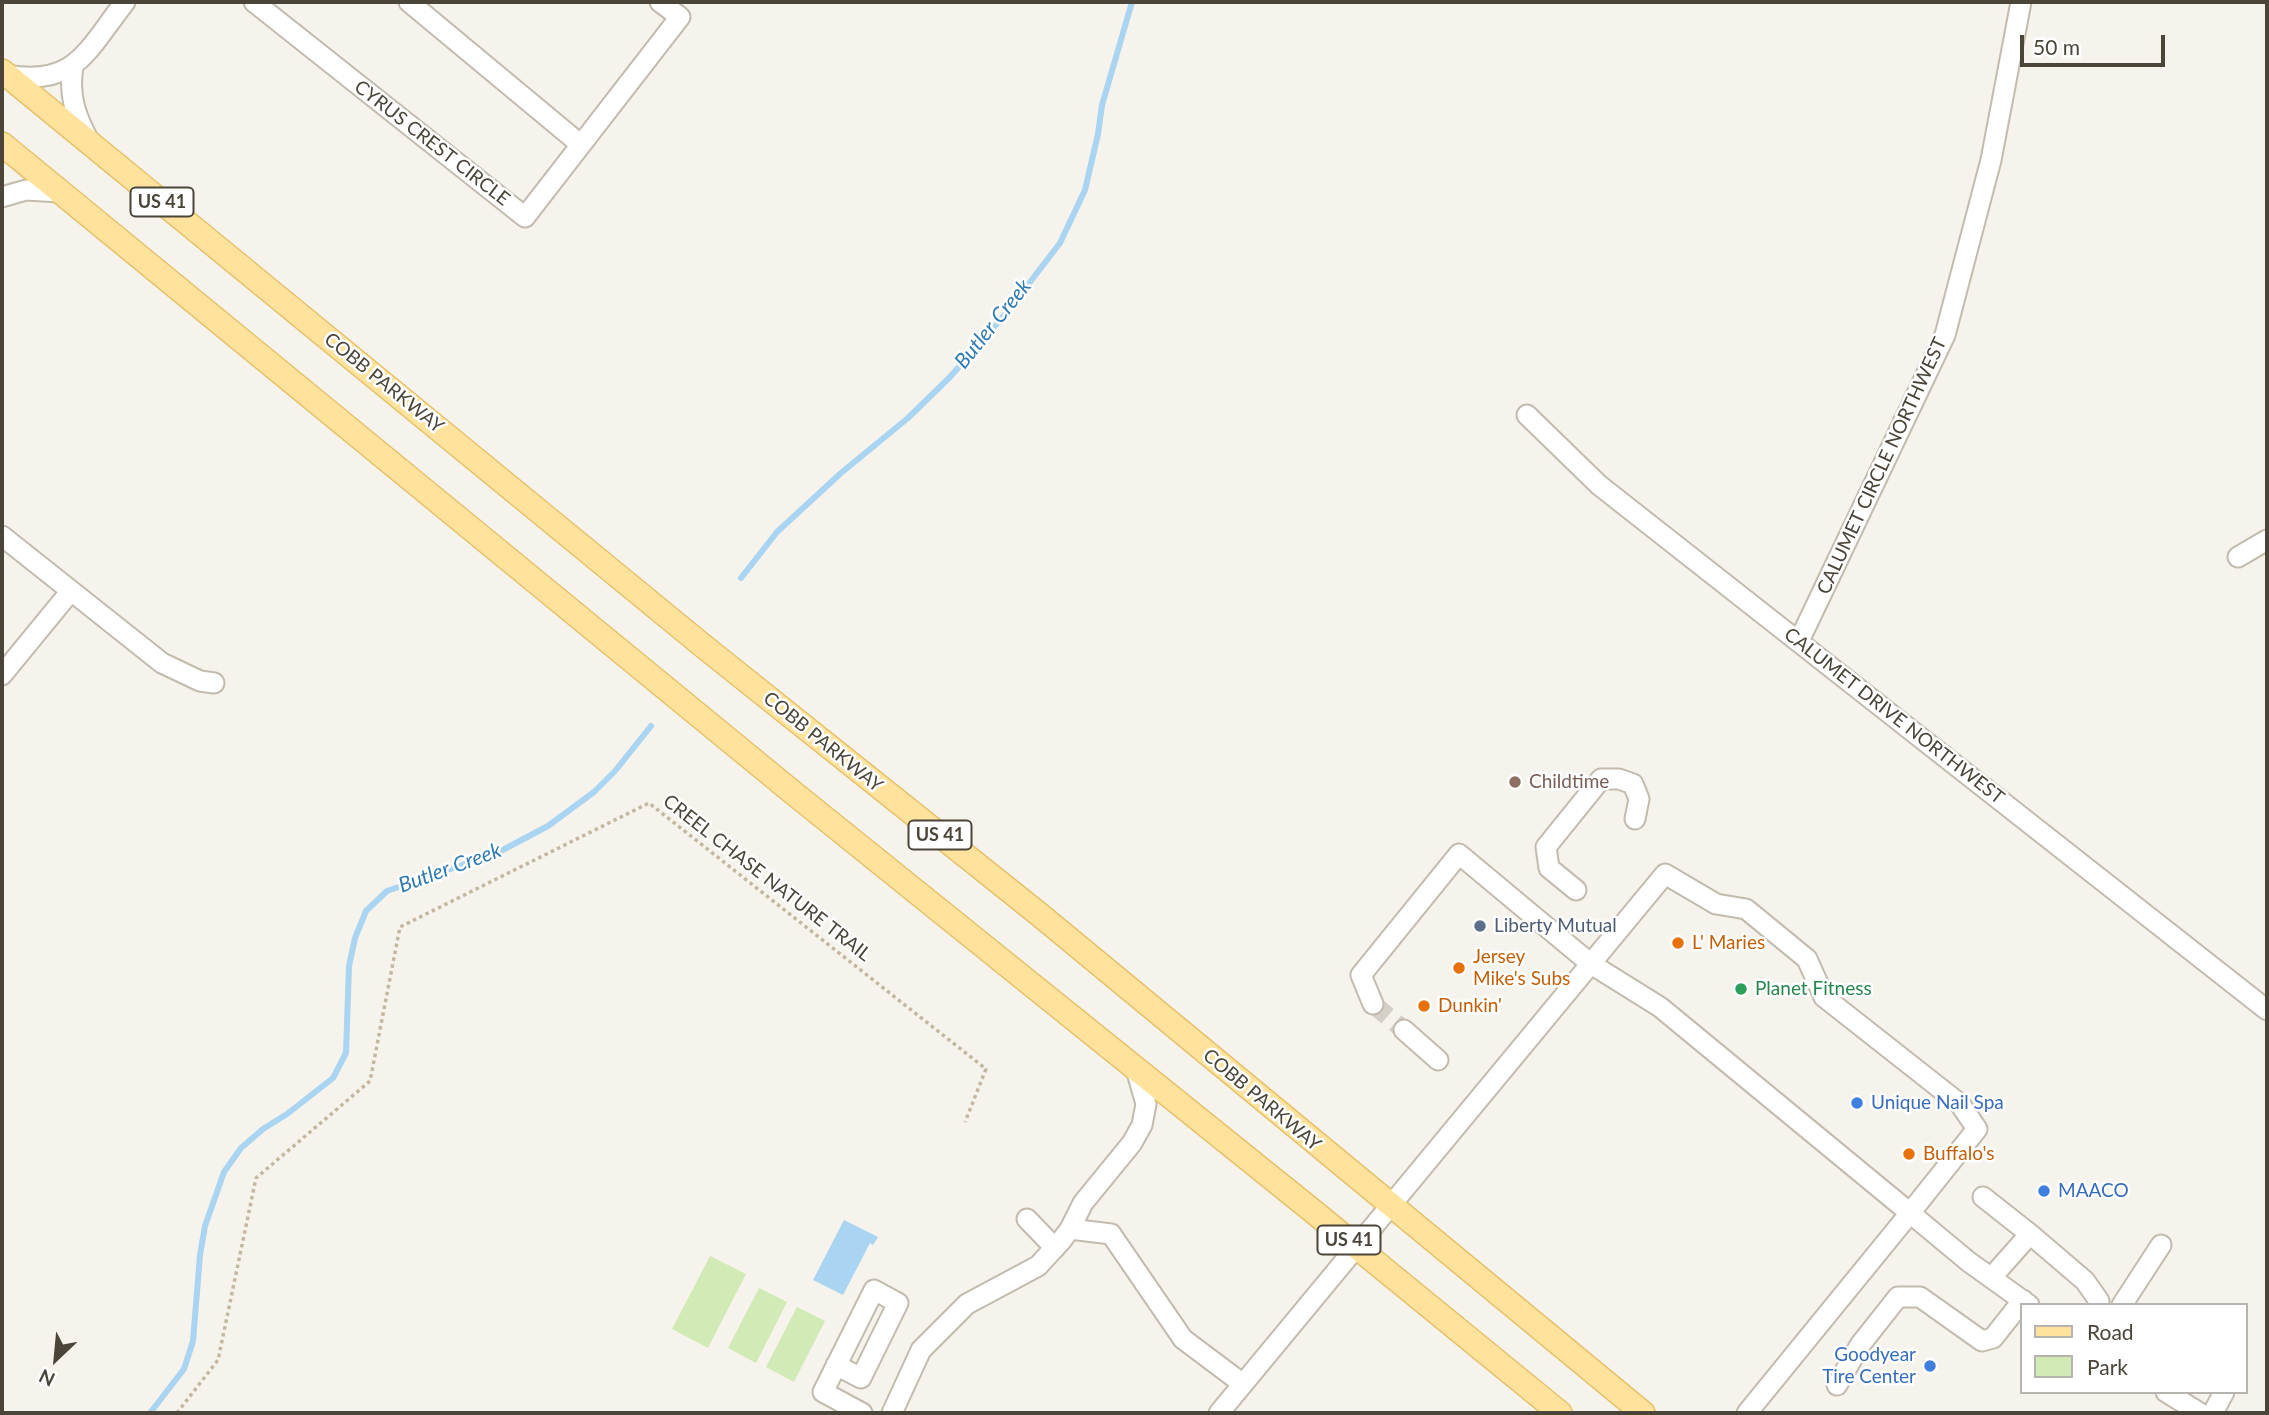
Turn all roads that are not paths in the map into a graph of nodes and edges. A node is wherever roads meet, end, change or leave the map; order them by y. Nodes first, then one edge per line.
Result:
1 (125, 2) edge
2 (254, 2) edge
3 (409, 2) edge
4 (660, 2) edge
5 (2021, 2) edge
6 (73, 67) junction
7 (4, 73) edge
8 (2, 144) edge
9 (91, 144) junction
10 (580, 144) junction
11 (60, 192) junction
12 (2, 197) edge
13 (1527, 415) dead end
14 (2, 536) edge
15 (2267, 540) edge
16 (2238, 557) dead end
17 (70, 592) junction
18 (1799, 641) junction
19 (2, 675) edge
20 (214, 683) dead end
21 (1635, 819) dead end
22 (1576, 890) dead end
23 (1591, 964) junction
24 (1373, 1004) tunnel mouth
25 (2267, 1010) edge
26 (1404, 1030) tunnel mouth
27 (1438, 1060) dead end
28 (1136, 1069) junction
29 (1983, 1197) dead end
30 (1390, 1205) junction
31 (1910, 1213) junction
32 (1027, 1219) dead end
33 (1070, 1229) junction
34 (2030, 1234) junction
35 (2161, 1245) dead end
36 (1356, 1246) junction
37 (1055, 1248) junction
38 (1991, 1278) junction
39 (2026, 1303) edge
40 (2100, 1303) edge
41 (2123, 1303) edge
42 (2021, 1308) edge
43 (836, 1365) dead end
44 (1243, 1384) junction
45 (1837, 1385) dead end
46 (2169, 1394) edge
47 (2223, 1394) edge
48 (862, 1413) edge
49 (892, 1413) edge
50 (1219, 1413) edge
51 (1560, 1413) edge
52 (1643, 1413) edge
53 (1747, 1413) edge
54 (2200, 1413) edge
55 (2213, 1413) edge

1 - 6 street
2 - 10 street, CYRUS CREST CIRCLE
3 - 10 street
4 - 10 street, CYRUS CREST CIRCLE
5 - 18 street, CALUMET CIRCLE NORTHWEST
6 - 7 street
6 - 9 street
7 - 9 main road, COBB PARKWAY / US 41
8 - 11 main road, US 41
9 - 30 main road, COBB PARKWAY / US 41
11 - 12 street
11 - 28 main road, US 41
13 - 18 street, CALUMET DRIVE NORTHWEST
14 - 17 street
15 - 16 street
17 - 19 street
17 - 20 street
18 - 25 street, CALUMET DRIVE NORTHWEST
21 - 22 street
23 - 24 street
23 - 30 street
23 - 31 street
23 - 31 street
26 - 27 street
28 - 33 street
28 - 36 main road, US 41
29 - 34 street
30 - 36 street
30 - 52 main road, COBB PARKWAY / US 41
31 - 38 street
31 - 53 street
32 - 37 street
33 - 37 street
33 - 44 street
34 - 38 street
34 - 40 street
35 - 41 street
36 - 44 street
36 - 51 main road, US 41
37 - 49 street
38 - 39 street
42 - 45 street
43 - 48 street
44 - 50 street
46 - 54 street
47 - 55 street

